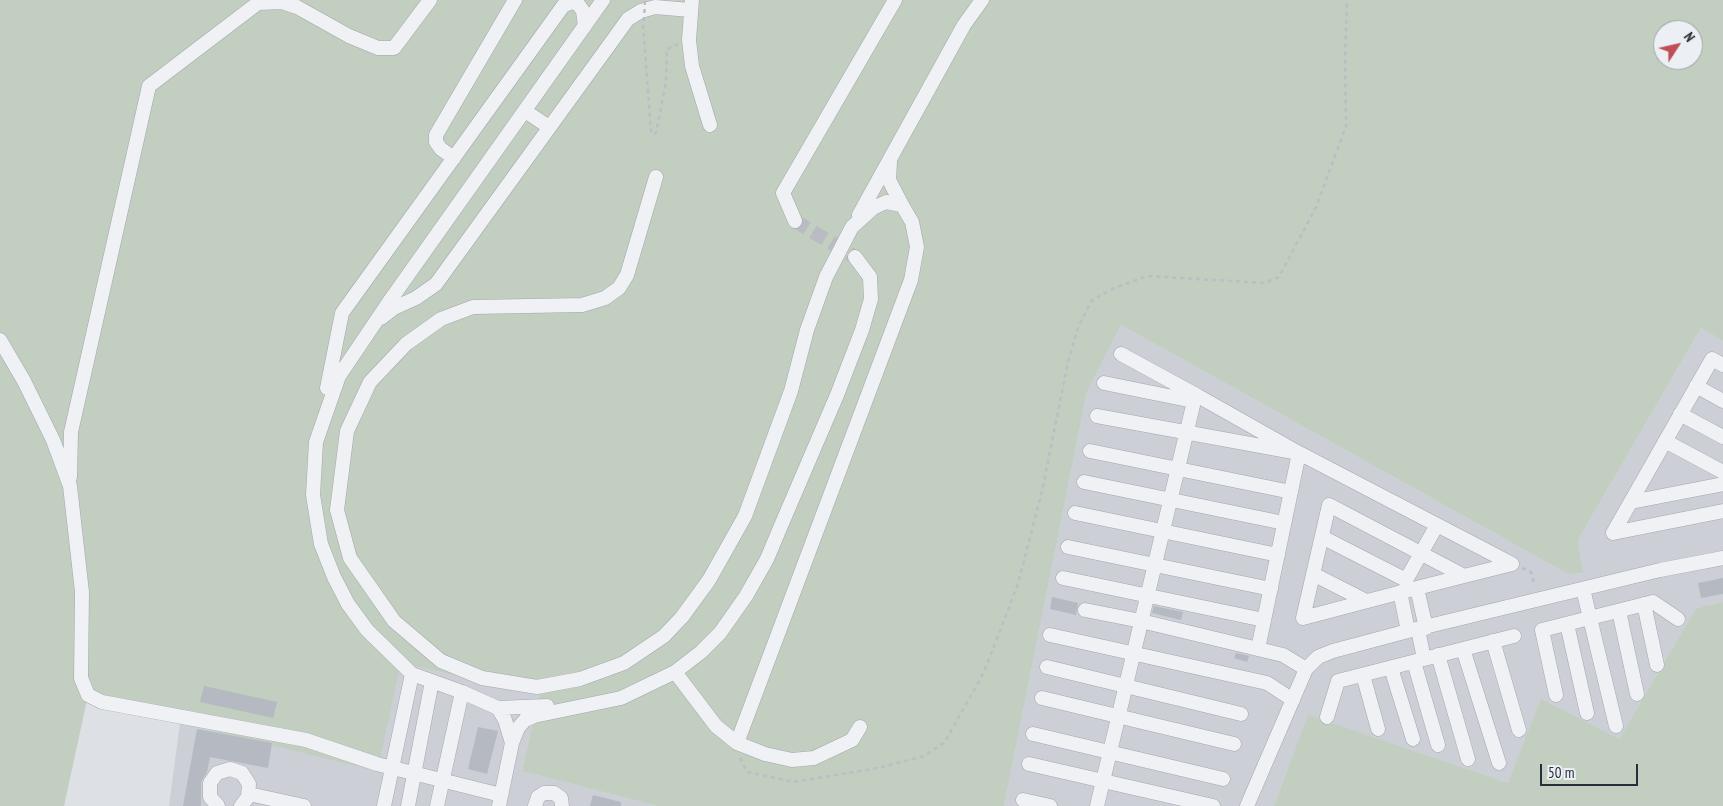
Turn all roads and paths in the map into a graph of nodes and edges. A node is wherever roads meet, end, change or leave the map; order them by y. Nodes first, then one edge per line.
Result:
1 (430, 0) edge
2 (515, 0) edge
3 (603, 0) edge
4 (645, 0) edge
5 (895, 0) edge
6 (982, 0) edge
7 (300, 3) edge
8 (691, 5) edge
9 (585, 26) junction
10 (688, 40) junction
11 (525, 111) junction
12 (710, 126) dead end
13 (549, 127) junction
14 (454, 158) junction
15 (890, 160) junction
16 (656, 176) dead end
17 (902, 205) junction
18 (794, 221) tunnel mouth
19 (852, 227) junction
20 (855, 257) tunnel mouth
21 (375, 323) junction
22 (0, 340) edge
23 (1121, 354) dead end
24 (1723, 365) edge
25 (1104, 383) dead end
26 (1696, 386) junction
27 (1196, 398) junction
28 (1723, 401) edge
29 (1680, 414) junction
30 (1097, 416) dead end
31 (1186, 432) junction
32 (1723, 437) edge
33 (1665, 441) junction
34 (316, 442) junction
35 (1090, 451) dead end
36 (1299, 453) junction
37 (1177, 468) junction
38 (1723, 472) edge
39 (1084, 482) dead end
40 (1723, 484) edge
41 (70, 486) junction
42 (1291, 492) junction
43 (1170, 500) junction
44 (1631, 502) junction
45 (1723, 511) edge
46 (1075, 513) dead end
47 (1284, 524) junction
48 (1437, 525) junction
49 (1162, 531) junction
50 (1322, 537) junction
51 (1068, 547) dead end
52 (1421, 553) junction
53 (1278, 555) junction
54 (1723, 558) edge
55 (1512, 564) junction
56 (1154, 565) junction
57 (1313, 574) junction
58 (1464, 576) junction
59 (1063, 578) dead end
60 (1407, 587) junction
61 (1271, 589) junction
62 (1582, 589) junction
63 (1146, 596) junction
64 (1539, 600) junction
65 (1366, 601) junction
66 (1644, 604) junction
67 (1085, 610) dead end
68 (1619, 611) junction
69 (1590, 618) junction
70 (1678, 619) dead end
71 (1264, 620) junction
72 (1140, 621) junction
73 (1567, 624) junction
74 (1417, 630) junction
75 (1050, 636) dead end
76 (1514, 636) dead end
77 (1493, 641) junction
78 (1258, 649) junction
79 (1463, 649) junction
80 (1133, 654) junction
81 (1438, 656) junction
82 (1419, 660) junction
83 (1657, 665) dead end
84 (1047, 667) dead end
85 (1391, 668) junction
86 (1306, 669) junction
87 (675, 672) junction
88 (412, 674) junction
89 (1363, 675) junction
90 (432, 682) junction
91 (1125, 686) junction
92 (462, 692) junction
93 (1637, 694) dead end
94 (1556, 695) dead end
95 (1042, 698) dead end
96 (1293, 700) junction
97 (498, 708) junction
98 (566, 709) junction
99 (1587, 713) dead end
100 (1242, 714) dead end
101 (1118, 716) junction
102 (1327, 717) dead end
103 (1616, 726) dead end
104 (860, 727) dead end
105 (1378, 729) dead end
106 (1519, 730) dead end
107 (1033, 734) dead end
108 (1414, 739) dead end
109 (512, 743) junction
110 (737, 743) junction
111 (1234, 744) dead end
112 (1438, 745) dead end
113 (1110, 752) junction
114 (1468, 760) dead end
115 (1499, 763) dead end
116 (1029, 764) dead end
117 (393, 768) junction
118 (414, 774) junction
119 (1223, 779) dead end
120 (442, 781) junction
121 (1103, 781) junction
122 (249, 794) junction
123 (500, 800) edge
124 (1022, 800) dead end
125 (218, 806) edge
126 (241, 806) edge
127 (304, 806) edge
128 (384, 806) edge
129 (408, 806) edge
130 (437, 806) edge
131 (535, 806) edge
132 (562, 806) edge
133 (1050, 806) edge
134 (1097, 806) edge
135 (1213, 806) edge
136 (1247, 806) edge

1 - 7 street
2 - 14 street
3 - 9 street
4 - 10 path, bridge
5 - 18 street
6 - 15 street
7 - 41 street
8 - 10 street
8 - 13 street
9 - 11 street
9 - 14 street
10 - 12 street
11 - 13 street
11 - 21 street
13 - 21 street
14 - 34 street
15 - 17 street
15 - 19 street
16 - 19 street
17 - 19 street
17 - 110 street
20 - 87 street
21 - 34 street
22 - 41 street
23 - 27 street
24 - 26 street
25 - 27 street
26 - 28 street
26 - 29 street
27 - 31 street
27 - 36 street
29 - 32 street
29 - 33 street
30 - 31 street
31 - 36 street
31 - 37 street
33 - 38 street
33 - 44 street
34 - 88 street
35 - 37 street
36 - 42 street
36 - 48 street
37 - 42 street
37 - 43 street
39 - 43 street
40 - 44 street
41 - 117 street
42 - 47 street
43 - 47 street
43 - 49 street
44 - 45 street
46 - 49 street
47 - 53 street
48 - 52 street
48 - 55 street
49 - 53 street
49 - 56 street
50 - 52 street
50 - 57 street
50 - 60 street
51 - 56 street
52 - 58 street
52 - 60 street
53 - 61 street
54 - 62 street
55 - 58 street
55 - 64 path
56 - 61 street
56 - 63 street
57 - 65 street
57 - 65 street
58 - 60 street
59 - 63 street
60 - 65 street
60 - 74 street
61 - 71 street
62 - 64 street
62 - 69 street
63 - 71 street
63 - 72 street
64 - 74 street
66 - 68 street
66 - 70 street
66 - 83 street
67 - 72 street
68 - 69 street
68 - 93 street
69 - 73 street
69 - 103 street
71 - 78 street
72 - 78 street
72 - 80 street
73 - 94 street
73 - 99 street
74 - 82 street
74 - 86 street
75 - 80 street
76 - 77 street
77 - 79 street
77 - 106 street
78 - 86 street
79 - 81 street
79 - 115 street
80 - 91 street
80 - 96 street
81 - 82 street
81 - 114 street
82 - 85 street
82 - 112 street
84 - 91 street
85 - 89 street
85 - 108 street
86 - 96 street
87 - 98 street
87 - 110 street
88 - 90 street
88 - 117 street
89 - 102 street
89 - 105 street
90 - 92 street
90 - 118 street
91 - 100 street
91 - 101 street
92 - 97 street
92 - 120 street
95 - 101 street
96 - 136 street
97 - 98 street
97 - 109 street
98 - 109 street
101 - 111 street
101 - 113 street
104 - 110 street
107 - 113 street
109 - 123 street
113 - 119 street
113 - 121 street
116 - 121 street
117 - 118 street
117 - 128 street
118 - 120 street
118 - 129 street
120 - 123 street
120 - 130 street
121 - 134 street
121 - 135 street
122 - 125 street
122 - 126 street
122 - 127 street
124 - 133 street
131 - 132 street

